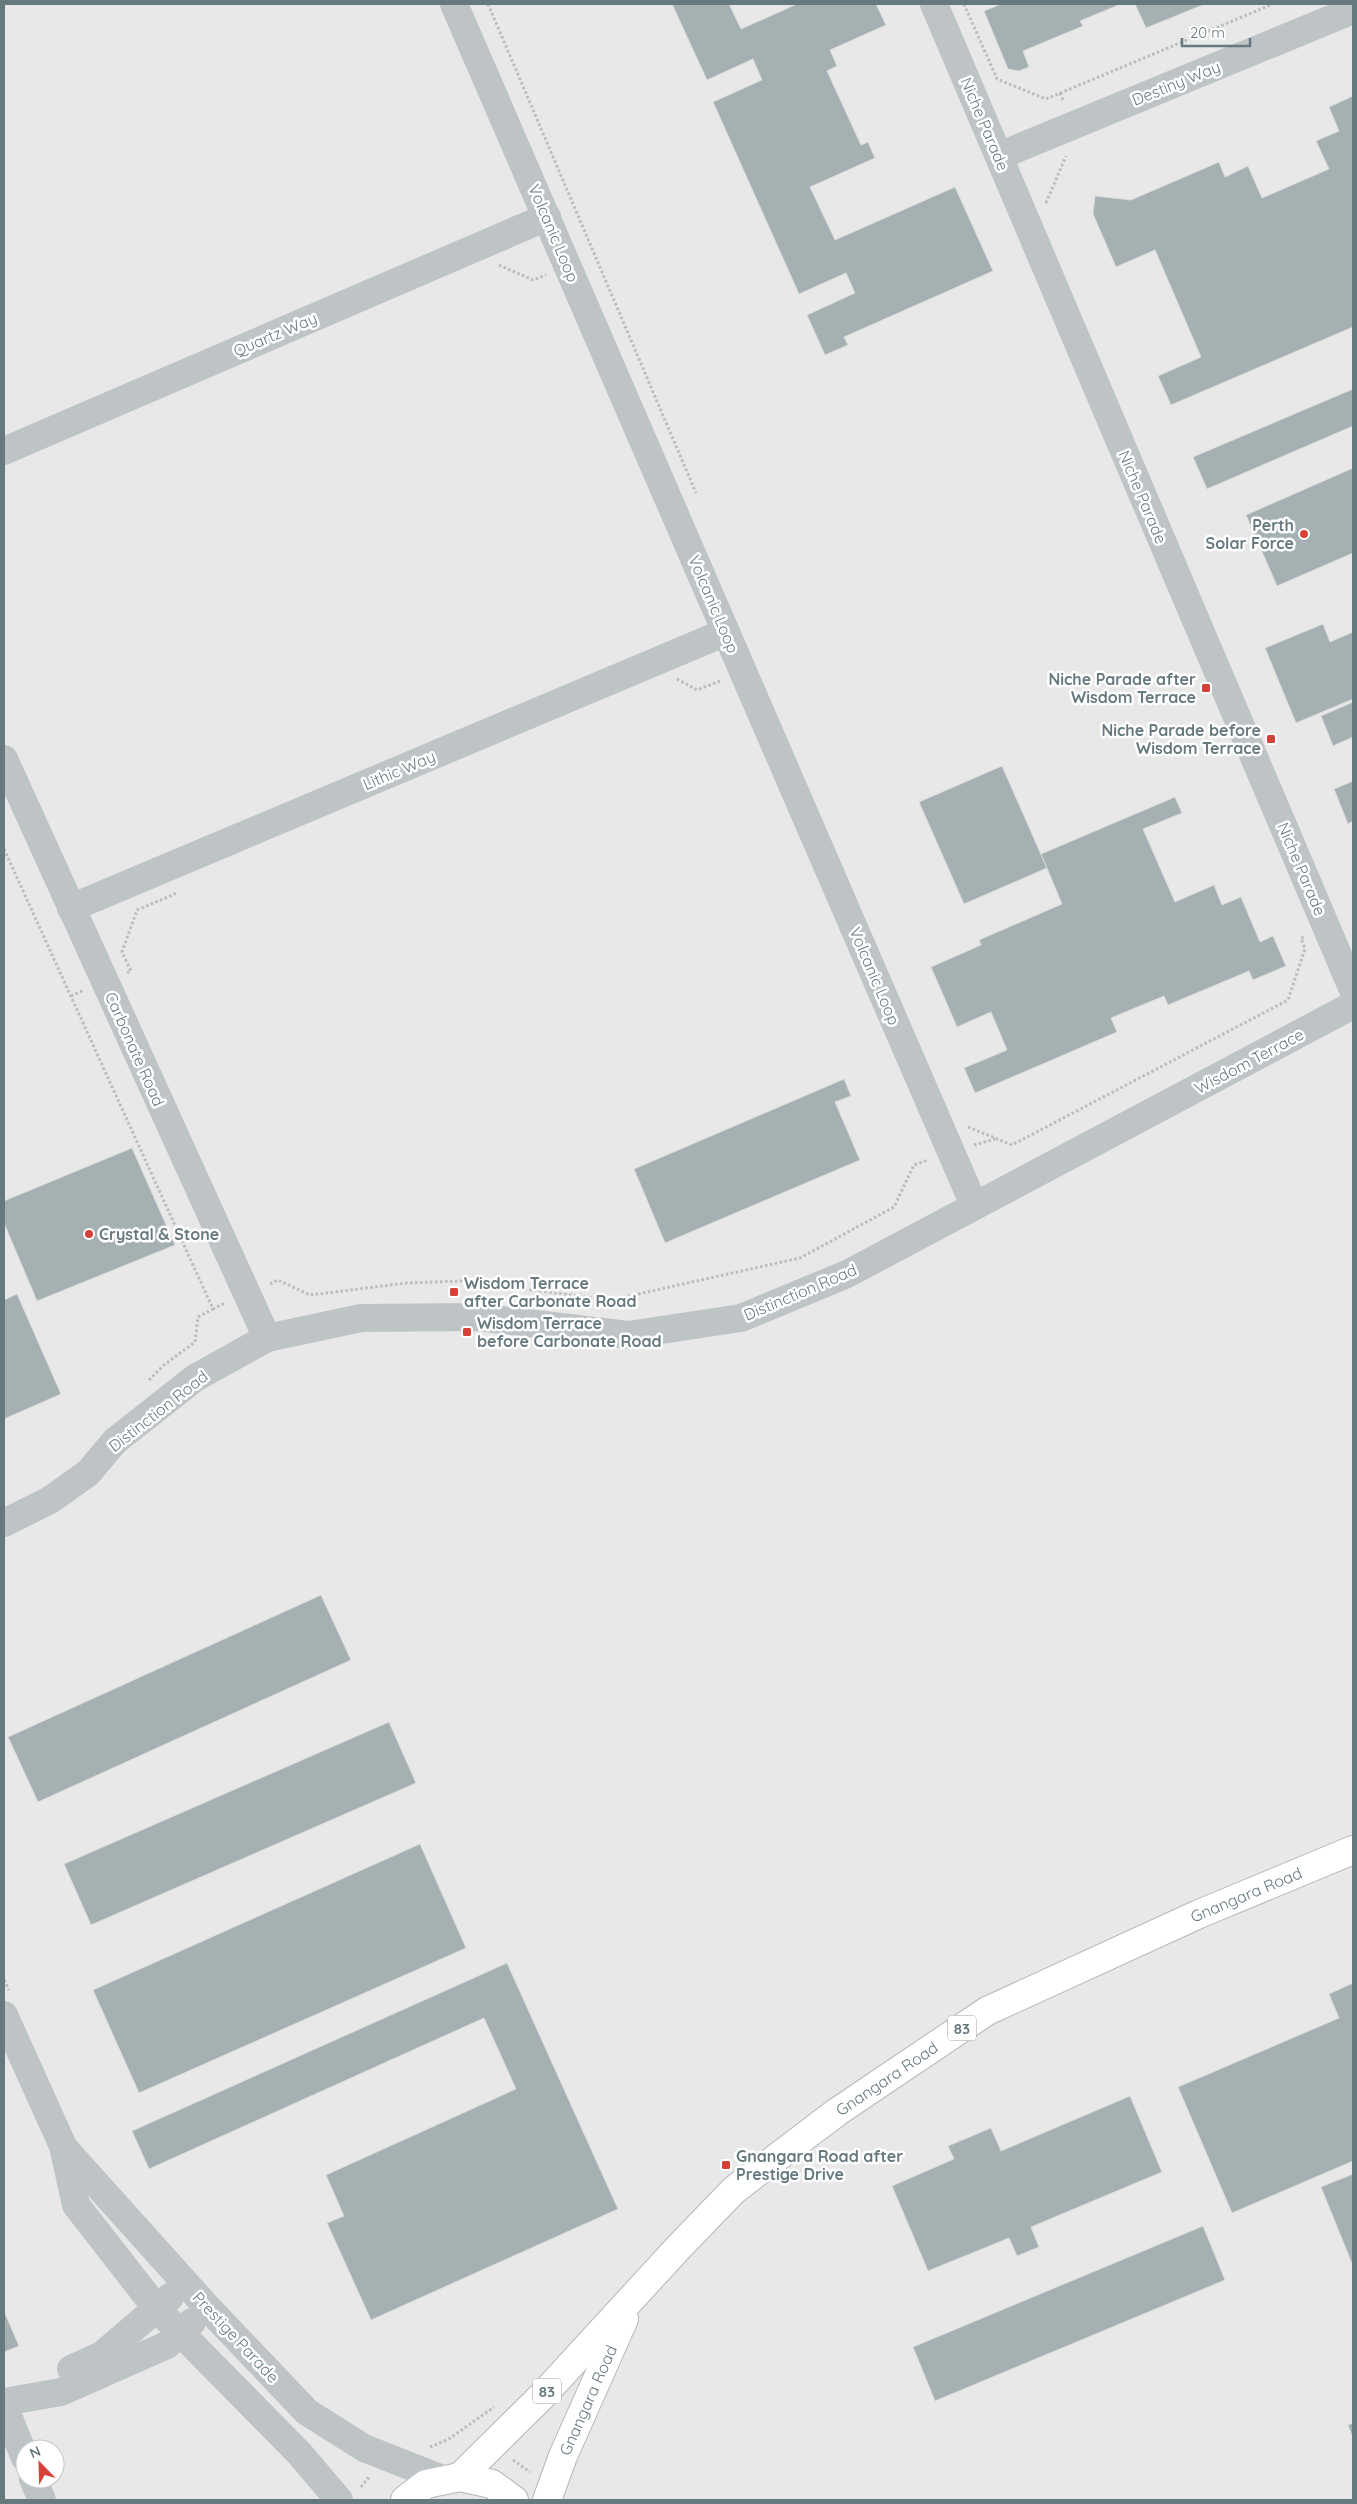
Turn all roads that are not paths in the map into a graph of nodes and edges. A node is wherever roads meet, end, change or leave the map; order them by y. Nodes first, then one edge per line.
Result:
1 (454, 4) edge
2 (934, 4) edge
3 (1353, 10) edge
4 (999, 156) junction
5 (547, 217) junction
6 (4, 451) edge
7 (726, 632) junction
8 (4, 759) edge
9 (71, 908) junction
10 (1353, 990) edge
11 (1353, 1005) edge
12 (1145, 1116) joint
13 (974, 1205) junction
14 (267, 1338) junction
15 (4, 1524) edge
16 (1353, 1850) edge
17 (4, 2015) edge
18 (63, 2146) junction
19 (185, 2282) junction
20 (631, 2301) junction
21 (207, 2307) junction
22 (157, 2309) junction
23 (180, 2333) junction
24 (271, 2373) junction
25 (4, 2401) edge
26 (4, 2406) edge
27 (17, 2439) edge
28 (310, 2467) junction
29 (453, 2478) junction
30 (549, 2494) edge
31 (339, 2500) edge
32 (405, 2500) edge
33 (514, 2500) edge

1 - 5 street, Volcanic Loop
2 - 4 street, Niche Parade
3 - 4 street, Destiny Way
4 - 10 street, Niche Parade
5 - 6 street, Quartz Way
5 - 7 street, Volcanic Loop
7 - 9 street, Lithic Way
7 - 13 street, Volcanic Loop
8 - 9 street, Carbonate Road
9 - 14 street, Carbonate Road
11 - 12 street, Wisdom Terrace
12 - 13 street, Distinction Road
13 - 14 street, Distinction Road
14 - 15 street, Distinction Road
16 - 20 main road, Gnangara Road / 83
17 - 18 street, Prestige Parade
18 - 19 street, Prestige Parade
18 - 22 street, Prestige Parade
19 - 21 street, Prestige Parade
19 - 22 street
20 - 29 main road, Gnangara Road / 83
20 - 30 main road, Gnangara Road / 83
21 - 23 street
21 - 24 street, Prestige Parade
22 - 23 street, Prestige Parade
22 - 25 street
23 - 25 street
23 - 28 street, Prestige Parade
24 - 28 street
24 - 29 street, Prestige Parade
26 - 27 street
28 - 31 street, Prestige Parade
29 - 32 main road, Gnangara Road / 83
29 - 33 main road, Gnangara Road / 83

